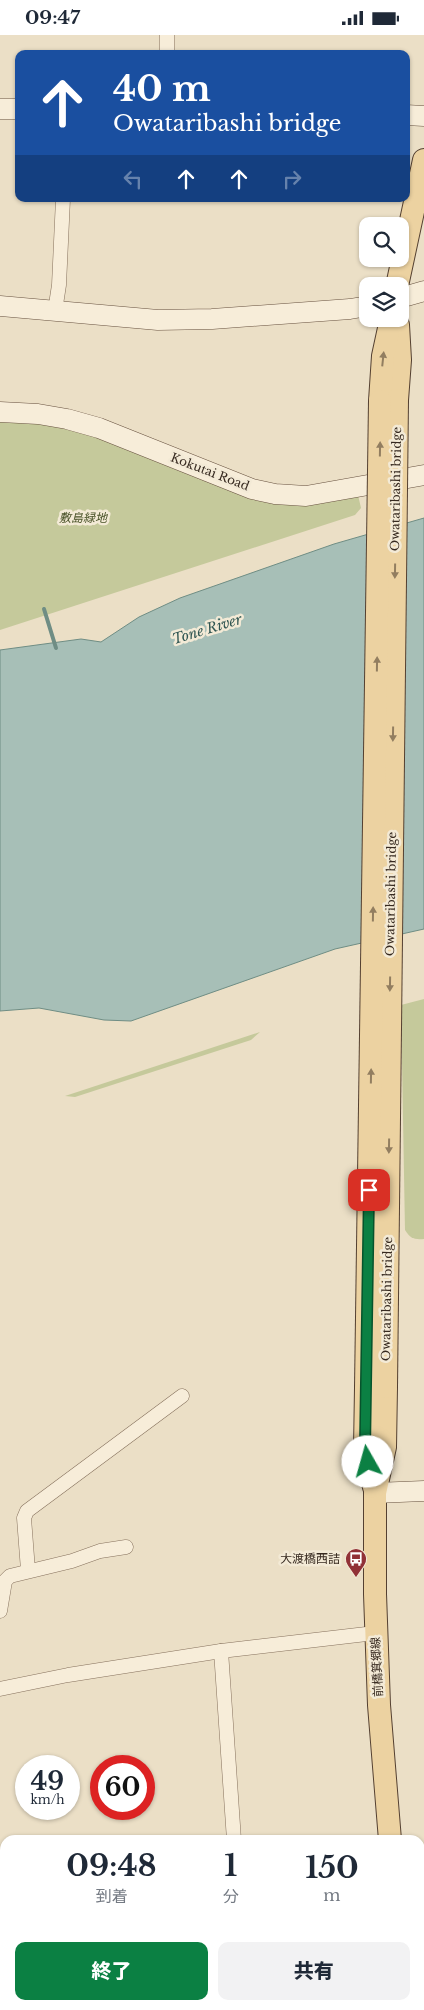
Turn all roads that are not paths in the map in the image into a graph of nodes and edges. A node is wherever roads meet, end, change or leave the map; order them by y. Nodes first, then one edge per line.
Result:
1 (168, 35) edge
2 (168, 50) edge
3 (0, 109) edge
4 (15, 109) edge
5 (410, 115) edge
6 (424, 116) edge
7 (424, 160) edge
8 (64, 202) edge
9 (399, 277) edge
10 (424, 291) edge
11 (409, 295) edge
12 (0, 306) edge
13 (359, 307) edge
14 (55, 311) junction
15 (389, 327) edge
16 (398, 327) edge
17 (388, 400) junction
18 (0, 412) edge
19 (424, 475) edge
20 (376, 1387) joint
21 (182, 1395) dead end
22 (424, 1491) edge
23 (375, 1493) junction
24 (126, 1547) dead end
25 (28, 1570) junction
26 (0, 1611) edge
27 (375, 1633) junction
28 (221, 1651) junction
29 (0, 1689) edge
30 (234, 1835) edge
31 (390, 1835) edge

1 - 2 street
3 - 4 street
5 - 6 street
7 - 9 main road
8 - 14 street
10 - 11 street
12 - 14 street
13 - 14 street
17 -> 15 main road
16 - 17 main road
17 - 20 main road, Owataribashi bridge, bridge
18 - 19 street, Kokutai Road
20 - 23 main road, 前橋箕郷線
21 - 25 street
22 - 23 street
23 - 27 main road, 前橋箕郷線
24 - 25 street
25 - 26 street
27 - 28 street
27 - 31 main road, 前橋箕郷線
28 - 29 street
28 - 30 street

